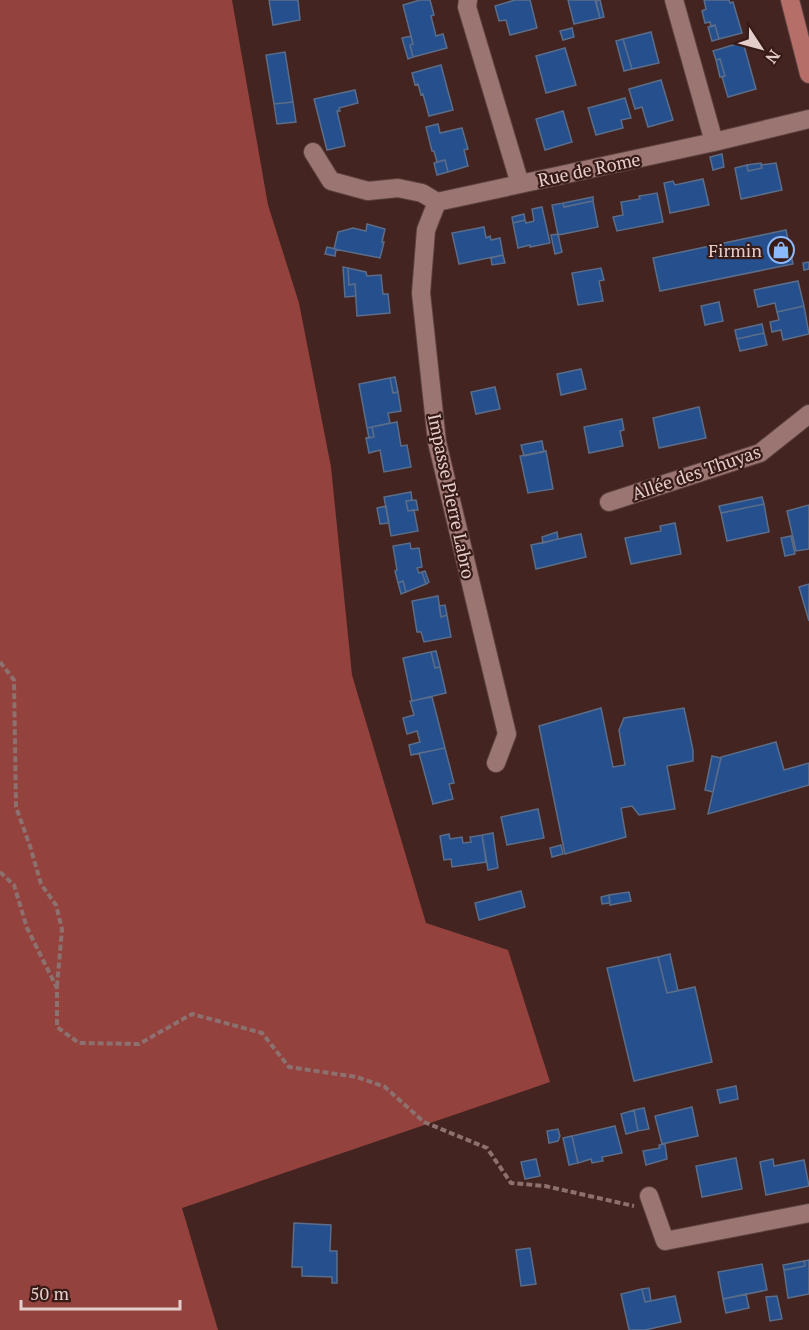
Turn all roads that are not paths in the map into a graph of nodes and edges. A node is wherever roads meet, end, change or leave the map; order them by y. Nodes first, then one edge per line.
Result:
1 (468, 0) edge
2 (674, 0) edge
3 (790, 0) edge
4 (809, 74) edge
5 (809, 119) edge
6 (714, 142) junction
7 (313, 152) dead end
8 (520, 184) junction
9 (437, 202) junction
10 (809, 414) edge
11 (609, 502) dead end
12 (496, 763) dead end
13 (652, 1203) road end
14 (809, 1213) edge

1 - 8 street, Rue de Rome
2 - 6 street
3 - 4 main road
5 - 6 street, Rue de Rome
6 - 8 street, Rue de Rome
7 - 9 street
8 - 9 street
9 - 12 street, Impasse Pierre Labro
10 - 11 street, Allée des Thuyas
13 - 14 street

